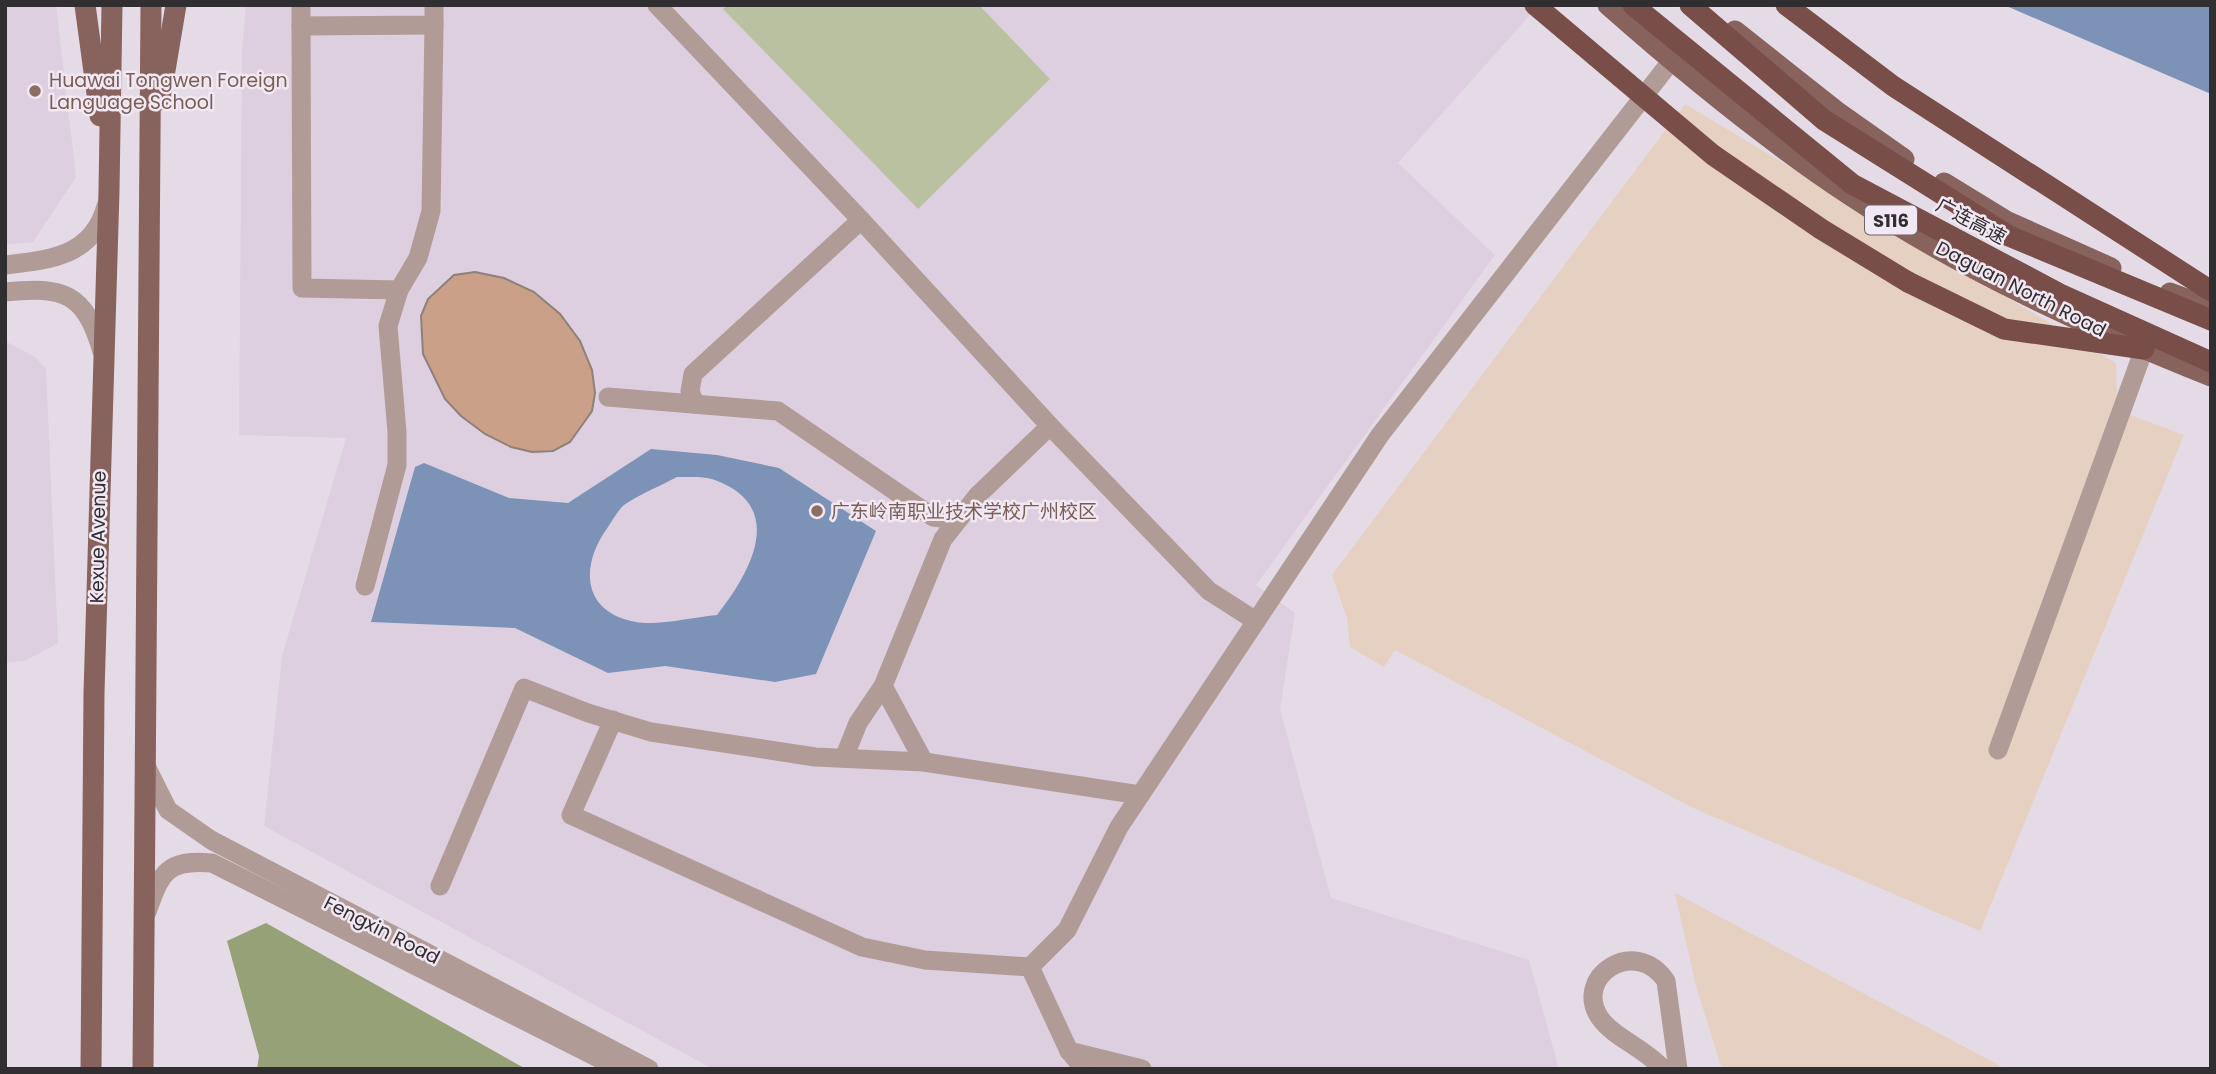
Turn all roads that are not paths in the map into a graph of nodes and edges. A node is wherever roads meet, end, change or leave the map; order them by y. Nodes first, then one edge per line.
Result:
1 (85, 5) edge
2 (112, 5) edge
3 (150, 5) edge
4 (176, 5) edge
5 (301, 5) edge
6 (657, 5) edge
7 (1535, 5) edge
8 (1608, 5) edge
9 (1633, 5) edge
10 (1690, 5) edge
11 (1704, 5) edge
12 (1786, 5) edge
13 (434, 15) edge
14 (301, 26) junction
15 (1672, 60) junction
16 (150, 161) junction
17 (109, 191) junction
18 (861, 220) junction
19 (6, 265) edge
20 (399, 290) junction
21 (2211, 291) edge
22 (7, 292) edge
23 (2211, 308) edge
24 (2211, 320) edge
25 (2144, 349) junction
26 (102, 352) junction
27 (2211, 362) edge
28 (2211, 376) edge
29 (608, 397) dead end
30 (695, 404) junction
31 (1049, 426) junction
32 (958, 520) junction
33 (365, 586) dead end
34 (1256, 621) junction
35 (883, 686) junction
36 (613, 720) junction
37 (1998, 750) dead end
38 (844, 758) junction
39 (144, 760) junction
40 (924, 762) junction
41 (1140, 795) junction
42 (231, 862) junction
43 (440, 886) dead end
44 (145, 916) junction
45 (1030, 967) junction
46 (1069, 1051) junction
47 (91, 1069) edge
48 (143, 1069) edge
49 (620, 1069) edge
50 (649, 1069) edge
51 (1057, 1069) edge
52 (1084, 1069) edge
53 (1142, 1069) edge
54 (1663, 1069) edge
55 (1678, 1069) edge

1 - 17 main road
2 - 17 main road, Kexue Avenue
3 - 16 main road
4 - 16 main road
5 - 14 street
6 - 18 street
7 - 25 highway, bridge
8 - 15 main road, Daguan North Road / S116
9 - 27 highway, 广连高速
10 - 24 highway, 广连高速
11 - 23 main road
12 - 21 highway
13 - 14 street
13 - 20 street
14 - 20 street
15 - 25 main road, Daguan North Road / S116
15 - 34 street
16 - 39 main road
17 - 19 street
17 - 26 main road, Kexue Avenue
18 - 30 street
18 - 31 street
19 - 22 street
20 - 33 street
22 - 26 street
25 - 28 main road, Daguan North Road / S116
25 - 37 street
26 - 47 main road, Kexue Avenue
29 - 30 street
30 - 32 street
31 - 32 street
31 - 34 street
32 - 35 street
34 - 41 street
35 - 38 street
35 - 40 street
36 - 38 street
36 - 43 street
36 - 45 street
38 - 40 street
39 - 42 street, Fengxin Road
39 - 44 main road
40 - 41 street
41 - 45 street
42 - 44 street, Fengxin Road
42 - 49 street, Fengxin Road
42 - 50 street, Fengxin Road
44 - 48 main road
45 - 46 street
46 - 51 street
46 - 52 street
46 - 53 street
54 - 55 street

